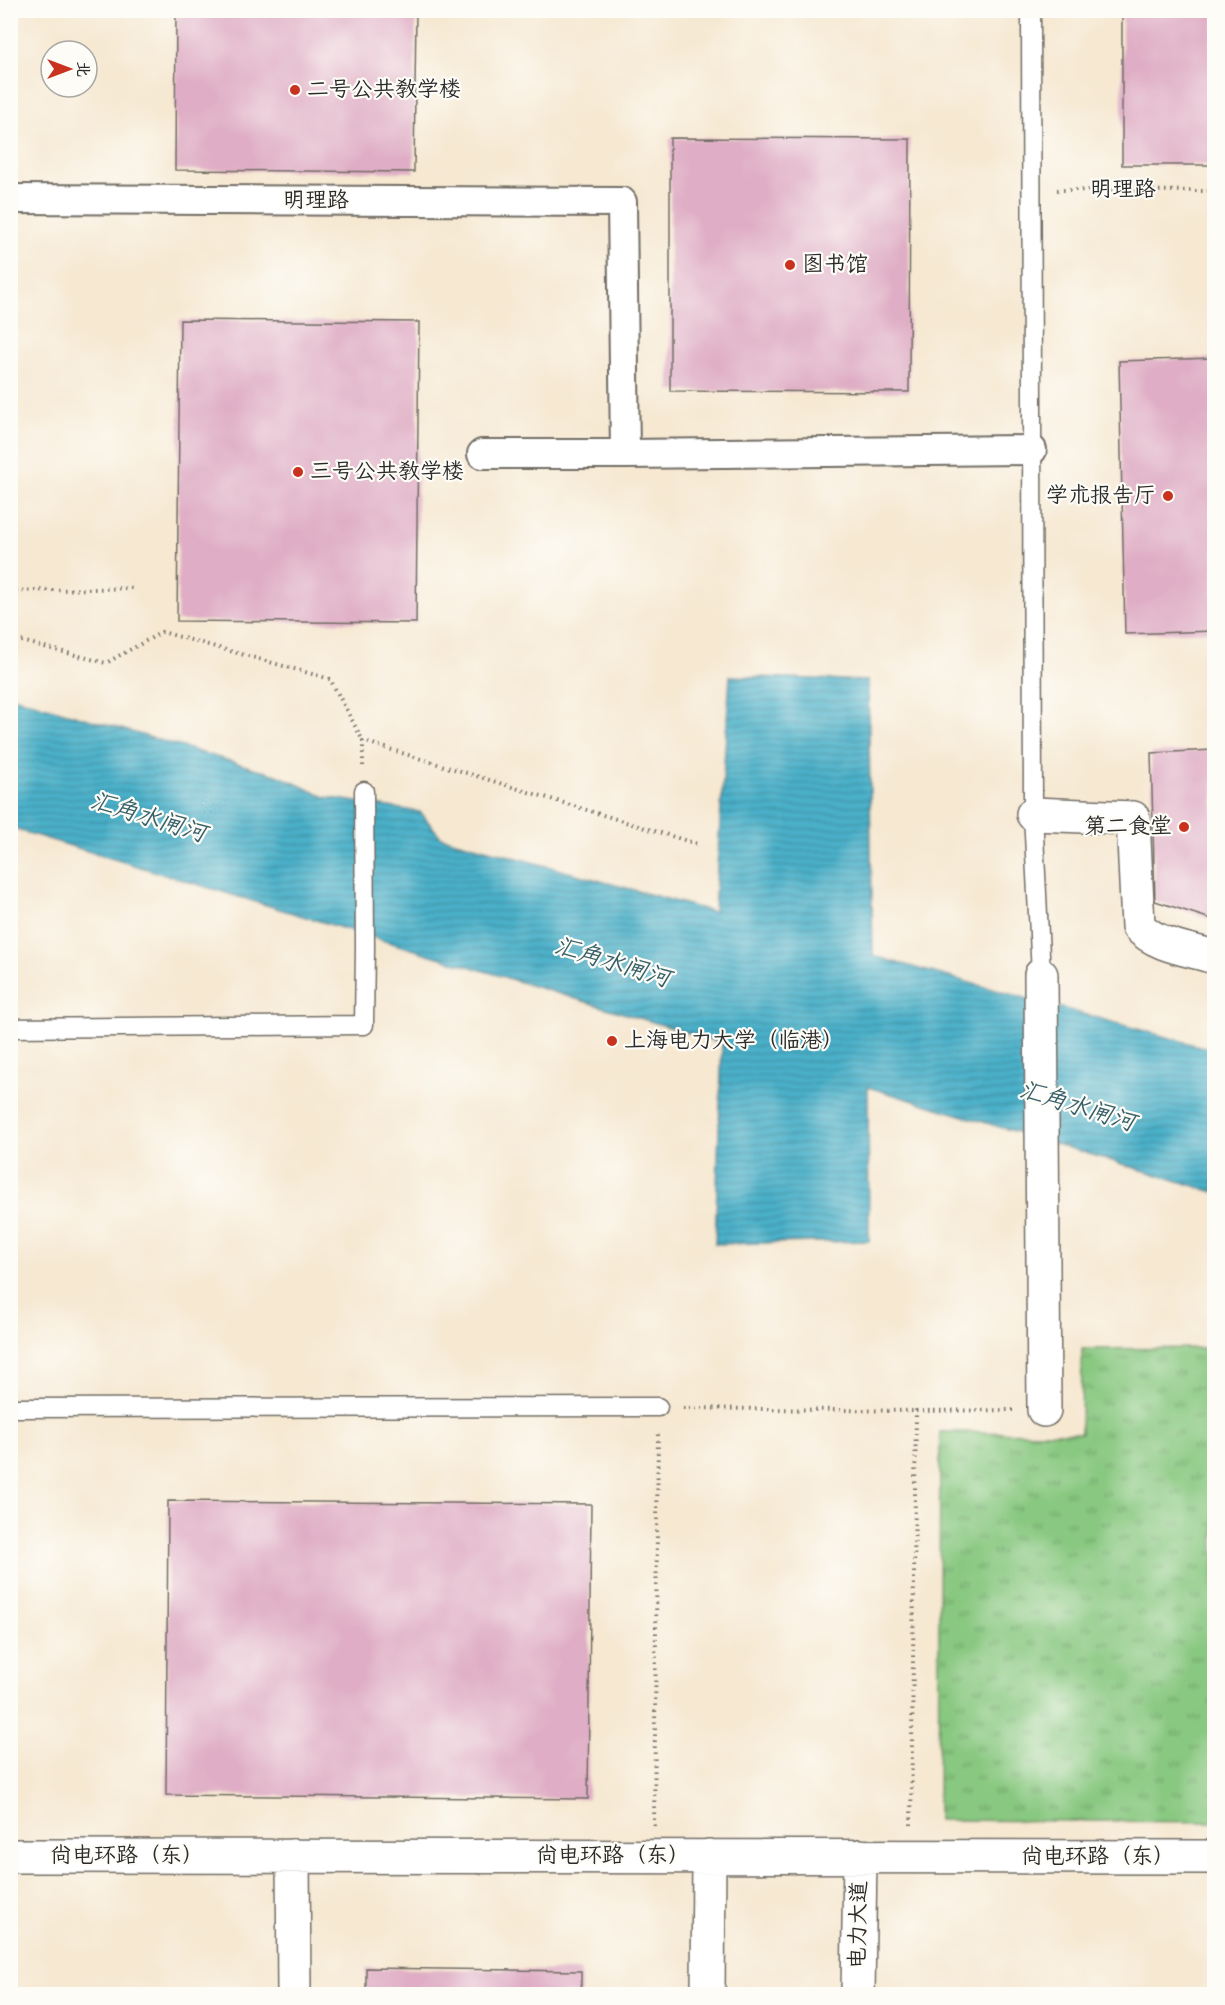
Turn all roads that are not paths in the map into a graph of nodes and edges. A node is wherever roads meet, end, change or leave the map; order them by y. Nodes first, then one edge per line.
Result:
1 (1031, 10) edge
2 (10, 199) edge
3 (1032, 450) junction
4 (482, 454) dead end
5 (625, 454) junction
6 (364, 791) road end
7 (1033, 814) junction
8 (1215, 957) edge
9 (1041, 975) joint
10 (10, 1028) edge
11 (658, 1407) road end
12 (10, 1408) edge
13 (1044, 1410) road end
14 (10, 1856) edge
15 (293, 1856) junction
16 (709, 1856) junction
17 (860, 1856) junction
18 (1215, 1857) edge
19 (294, 1995) edge
20 (708, 1995) edge
21 (858, 1995) edge

1 - 3 lane
2 - 5 street, 明理路
3 - 5 street
3 - 7 lane
4 - 5 street
6 - 10 lane
7 - 8 street
7 - 9 lane
9 - 13 street
11 - 12 lane
14 - 15 street, 尚电环路（东）
15 - 16 street, 尚电环路（东）
15 - 19 street
16 - 17 street, 尚电环路（东）
16 - 20 street
17 - 18 street, 尚电环路（东）
17 - 21 street, 电力大道

